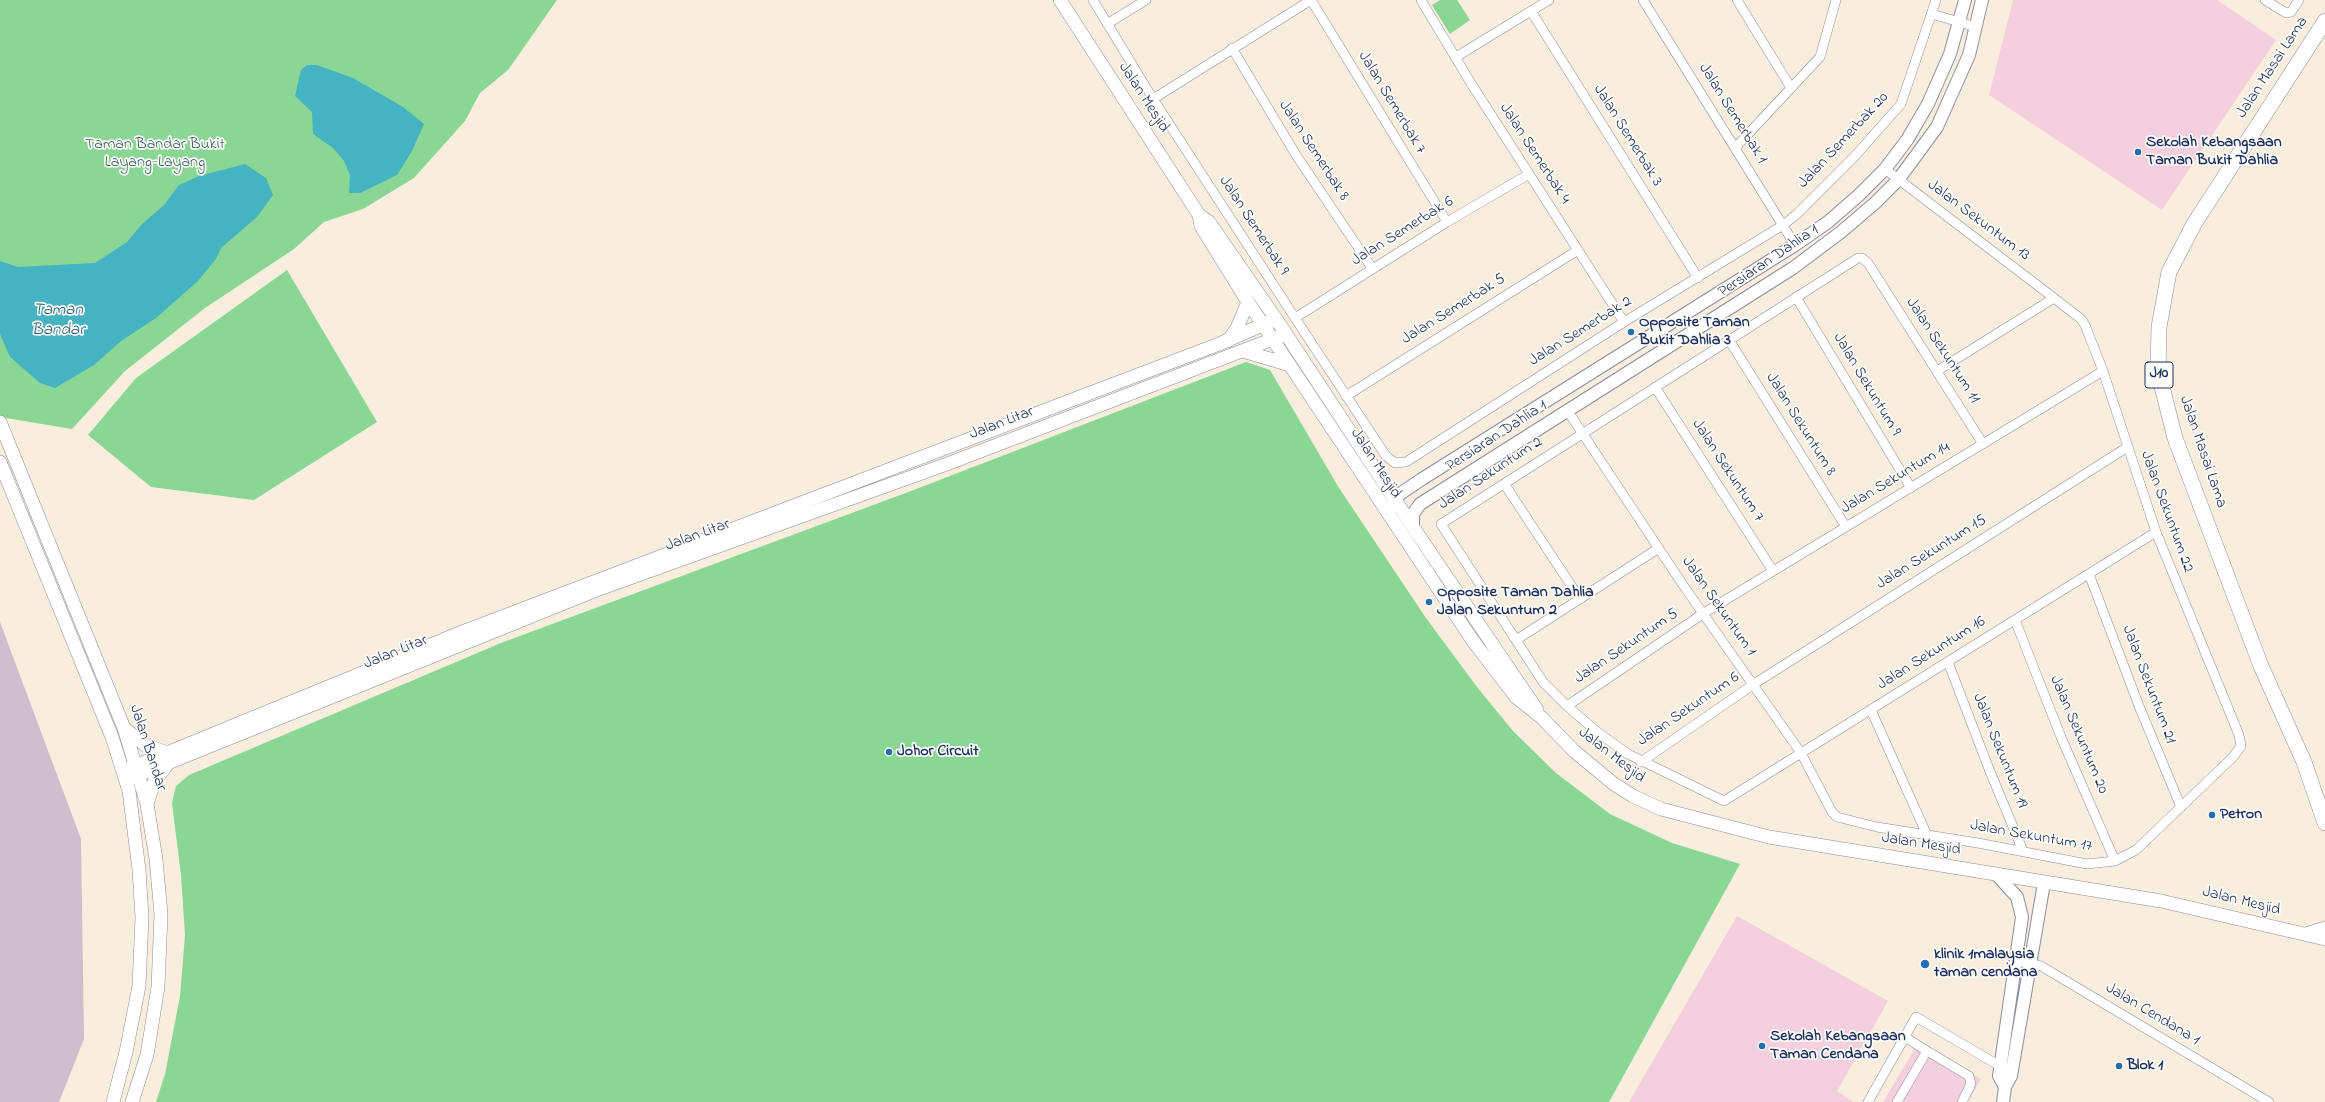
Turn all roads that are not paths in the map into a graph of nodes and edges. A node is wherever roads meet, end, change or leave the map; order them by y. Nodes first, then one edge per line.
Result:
1 (1060, 0) edge
2 (1093, 0) edge
3 (1146, 0) edge
4 (1311, 0) edge
5 (1421, 0) edge
6 (1549, 0) edge
7 (1643, 0) edge
8 (1737, 0) edge
9 (1936, 0) edge
10 (1965, 0) edge
11 (1982, 0) edge
12 (2265, 0) edge
13 (2299, 0) edge
14 (1835, 1) edge
15 (1531, 11) junction
16 (1932, 14) junction
17 (2325, 21) edge
18 (1959, 22) junction
19 (1107, 24) junction
20 (1976, 28) junction
21 (1232, 48) junction
22 (1456, 57) junction
23 (1791, 88) junction
24 (1153, 99) junction
25 (1735, 148) junction
26 (1885, 168) junction
27 (1529, 174) junction
28 (1898, 180) junction
29 (1199, 215) junction
30 (1447, 222) junction
31 (1783, 225) junction
32 (1795, 245) junction
33 (1578, 250) junction
34 (1372, 268) junction
35 (1875, 275) joint
36 (1698, 278) junction
37 (1796, 297) junction
38 (2054, 298) junction
39 (1248, 302) junction
40 (1295, 318) junction
41 (1276, 319) junction
42 (1624, 322) junction
43 (1263, 324) junction
44 (1286, 334) junction
45 (1272, 339) junction
46 (1729, 340) junction
47 (1228, 341) junction
48 (1243, 350) junction
49 (1290, 365) junction
50 (1937, 371) junction
51 (2103, 371) junction
52 (1654, 387) junction
53 (1346, 396) junction
54 (1567, 410) junction
55 (0, 422) edge
56 (1583, 433) junction
57 (1983, 444) junction
58 (2126, 448) junction
59 (0, 462) edge
60 (1395, 463) joint
61 (1422, 479) junction
62 (1507, 488) dead end
63 (1911, 488) junction
64 (1434, 497) junction
65 (1394, 498) junction
66 (1388, 515) junction
67 (1413, 527) junction
68 (1846, 527) junction
69 (2156, 532) junction
70 (1659, 548) junction
71 (1773, 571) junction
72 (2089, 574) junction
73 (1580, 599) junction
74 (1704, 613) junction
75 (2015, 620) junction
76 (1516, 640) junction
77 (1948, 662) junction
78 (1754, 684) junction
79 (1567, 706) junction
80 (1871, 710) junction
81 (1542, 718) junction
82 (124, 728) junction
83 (2241, 746) joint
84 (1801, 753) junction
85 (168, 759) junction
86 (1640, 762) junction
87 (131, 773) junction
88 (1724, 801) joint
89 (147, 804) junction
90 (2181, 807) junction
91 (1844, 820) joint
92 (2325, 823) edge
93 (1927, 835) junction
94 (2023, 851) junction
95 (2115, 861) junction
96 (1997, 875) junction
97 (2044, 883) junction
98 (2325, 928) edge
99 (2314, 937) edge
100 (2325, 947) edge
101 (2017, 961) junction
102 (2030, 963) junction
103 (1905, 1037) junction
104 (1927, 1051) junction
105 (2006, 1069) junction
106 (113, 1102) edge
107 (132, 1102) edge
108 (1868, 1102) edge
109 (1897, 1102) edge
110 (1962, 1102) edge
111 (2003, 1102) edge
112 (2269, 1102) edge

1 - 29 main road, Jalan Mesjid
2 - 19 street, Jalan Semerbak 9
3 - 19 street
4 - 21 street
4 - 30 street, Jalan Semerbak 7
5 - 22 street, Jalan Semerbak 4
6 - 15 street
7 - 25 street, Jalan Semerbak 1
8 - 23 street
9 - 16 street, Jalan Semerbak 20
10 - 18 street, Persiaran Dahlia 1
11 - 20 street, Persiaran Dahlia 1
12 - 13 street
14 - 23 street
15 - 22 street
15 - 36 street, Jalan Semerbak 3
16 - 18 street
16 - 31 street, Jalan Semerbak 20
17 - 92 main road, Jalan Masai Lama / J10
18 - 20 street
18 - 26 street, Persiaran Dahlia 1
19 - 24 street, Jalan Semerbak 9
20 - 28 street, Persiaran Dahlia 1
21 - 24 street
21 - 34 street, Jalan Semerbak 8
22 - 27 street, Jalan Semerbak 4
23 - 25 street
24 - 40 street, Jalan Semerbak 9
25 - 31 street, Jalan Semerbak 1
26 - 28 street, Jalan Sekuntum 13
26 - 32 street, Persiaran Dahlia 1
27 - 30 street, Jalan Semerbak 6
27 - 33 street, Jalan Semerbak 4
28 - 38 street, Jalan Sekuntum 13
28 - 54 street, Persiaran Dahlia 1
29 - 39 main road, Jalan Mesjid
29 - 41 main road, Jalan Mesjid
30 - 34 street, Jalan Semerbak 6
31 - 32 street, Jalan Semerbak 1
31 - 36 street, Jalan Semerbak 2
32 - 61 street, Persiaran Dahlia 1
33 - 42 street, Jalan Semerbak 4
33 - 53 street, Jalan Semerbak 5
34 - 40 street, Jalan Semerbak 6
35 - 37 street, Jalan Sekuntum 2
35 - 50 street, Jalan Sekuntum 11
36 - 42 street, Jalan Semerbak 2
37 - 46 street, Jalan Sekuntum 2
37 - 63 street, Jalan Sekuntum 9
38 - 50 street
38 - 51 street, Jalan Sekuntum 22
39 - 43 main road, Jalan Mesjid
39 - 47 main road
40 - 53 street, Jalan Semerbak 9
41 - 43 main road, Jalan Litar
41 - 44 main road, Jalan Mesjid
42 - 60 street, Jalan Semerbak 2
43 - 45 main road, Jalan Mesjid
43 - 47 main road, Jalan Litar
44 - 45 main road, Jalan Litar
44 - 65 main road, Jalan Mesjid
45 - 48 main road, Jalan Litar
45 - 49 main road, Jalan Mesjid
46 - 52 street, Jalan Sekuntum 2
46 - 68 street, Jalan Sekuntum 8
47 - 85 main road, Jalan Litar
48 - 49 main road
48 - 85 main road, Jalan Litar
49 - 66 main road, Jalan Mesjid
50 - 57 street, Jalan Sekuntum 11
51 - 57 street, Jalan Sekuntum 14
51 - 58 street, Jalan Sekuntum 22
52 - 56 street, Jalan Sekuntum 2
52 - 71 street, Jalan Sekuntum 7
53 - 60 street, Jalan Semerbak 9
54 - 56 street, Jalan Sekuntum 1
54 - 64 street, Persiaran Dahlia 1
55 - 82 main road, Jalan Bandar
56 - 70 street, Jalan Sekuntum 1
56 - 76 street, Jalan Sekuntum 2
57 - 63 street, Jalan Sekuntum 14
58 - 69 street, Jalan Sekuntum 22
58 - 78 street, Jalan Sekuntum 15
59 - 87 main road, Jalan Bandar
61 - 64 street
61 - 65 street, Persiaran Dahlia 1
62 - 73 street
63 - 68 street, Jalan Sekuntum 14
64 - 67 street, Persiaran Dahlia 1
65 - 66 street
65 - 67 main road, Jalan Mesjid
66 - 81 main road, Jalan Mesjid
67 - 81 main road, Jalan Mesjid
68 - 71 street, Jalan Sekuntum 14
69 - 72 street, Jalan Sekuntum 16
69 - 83 street, Jalan Sekuntum 22
70 - 73 street
70 - 74 street, Jalan Sekuntum 1
71 - 74 street, Jalan Sekuntum 14
72 - 75 street, Jalan Sekuntum 16
72 - 90 street, Jalan Sekuntum 21
73 - 76 street
74 - 78 street, Jalan Sekuntum 1
74 - 79 street, Jalan Sekuntum 5
75 - 77 street, Jalan Sekuntum 16
75 - 95 street, Jalan Sekuntum 20
76 - 79 street, Jalan Sekuntum 2
77 - 80 street, Jalan Sekuntum 16
77 - 94 street, Jalan Sekuntum 19
78 - 84 street, Jalan Sekuntum 1
78 - 86 street, Jalan Sekuntum 6
79 - 86 street, Jalan Sekuntum 2
80 - 84 street, Jalan Sekuntum 16
80 - 93 street
81 - 96 main road, Jalan Mesjid
82 - 85 main road
82 - 87 main road, Jalan Bandar
83 - 90 street, Jalan Sekuntum 17
84 - 88 street, Jalan Sekuntum 16
84 - 91 street, Jalan Sekuntum 1
85 - 87 main road, Jalan Litar
85 - 89 main road
86 - 88 street, Jalan Sekuntum 2
87 - 89 main road, Jalan Bandar
87 - 106 main road, Jalan Bandar
89 - 107 main road, Jalan Bandar
90 - 95 street, Jalan Sekuntum 17
91 - 93 street, Jalan Sekuntum 17
93 - 94 street, Jalan Sekuntum 17
94 - 95 street, Jalan Sekuntum 17
96 - 97 main road, Jalan Mesjid
96 - 101 street
97 - 99 main road, Jalan Mesjid
97 - 102 street
98 - 99 main road
99 - 100 main road
101 - 102 street, Jalan Cendana 1
101 - 105 street
102 - 105 street
102 - 112 street, Jalan Cendana 1
103 - 104 street
103 - 105 street
103 - 108 street
104 - 109 street
104 - 110 street
105 - 111 street

